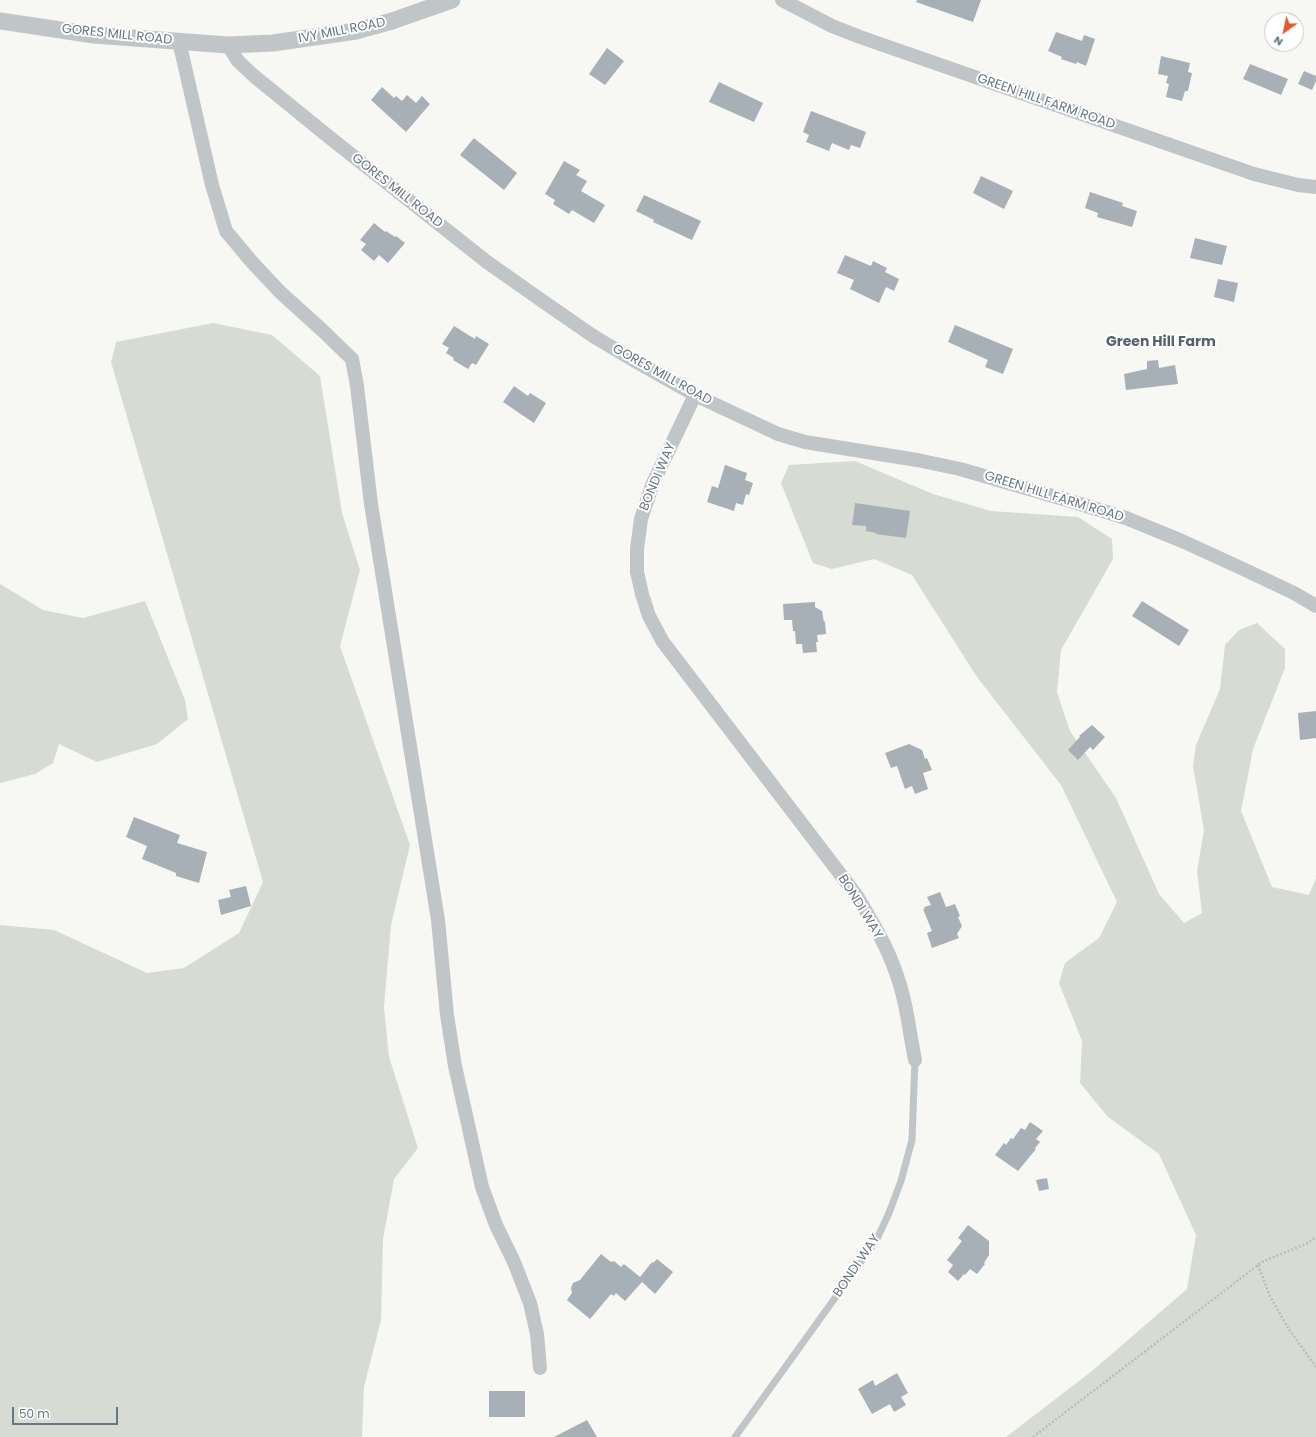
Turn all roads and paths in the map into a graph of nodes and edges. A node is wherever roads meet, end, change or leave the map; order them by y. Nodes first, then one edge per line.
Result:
1 (452, 0) edge
2 (782, 0) edge
3 (0, 21) edge
4 (179, 41) junction
5 (228, 45) junction
6 (1316, 187) edge
7 (695, 395) junction
8 (778, 434) joint
9 (1316, 606) edge
10 (915, 1060) joint
11 (1316, 1237) edge
12 (1258, 1265) junction
13 (1316, 1367) edge
14 (540, 1368) dead end
15 (735, 1437) edge
16 (1033, 1437) edge

1 - 5 street, IVY MILL ROAD
2 - 6 street, GREEN HILL FARM ROAD
3 - 4 street, GORES MILL ROAD
4 - 5 street, GORES MILL ROAD
4 - 14 street
5 - 7 street, GORES MILL ROAD
7 - 8 street, GORES MILL ROAD
7 - 10 street, BONDI WAY
8 - 9 street, GREEN HILL FARM ROAD
10 - 15 lane, BONDI WAY
11 - 12 path
12 - 13 path
12 - 16 path

